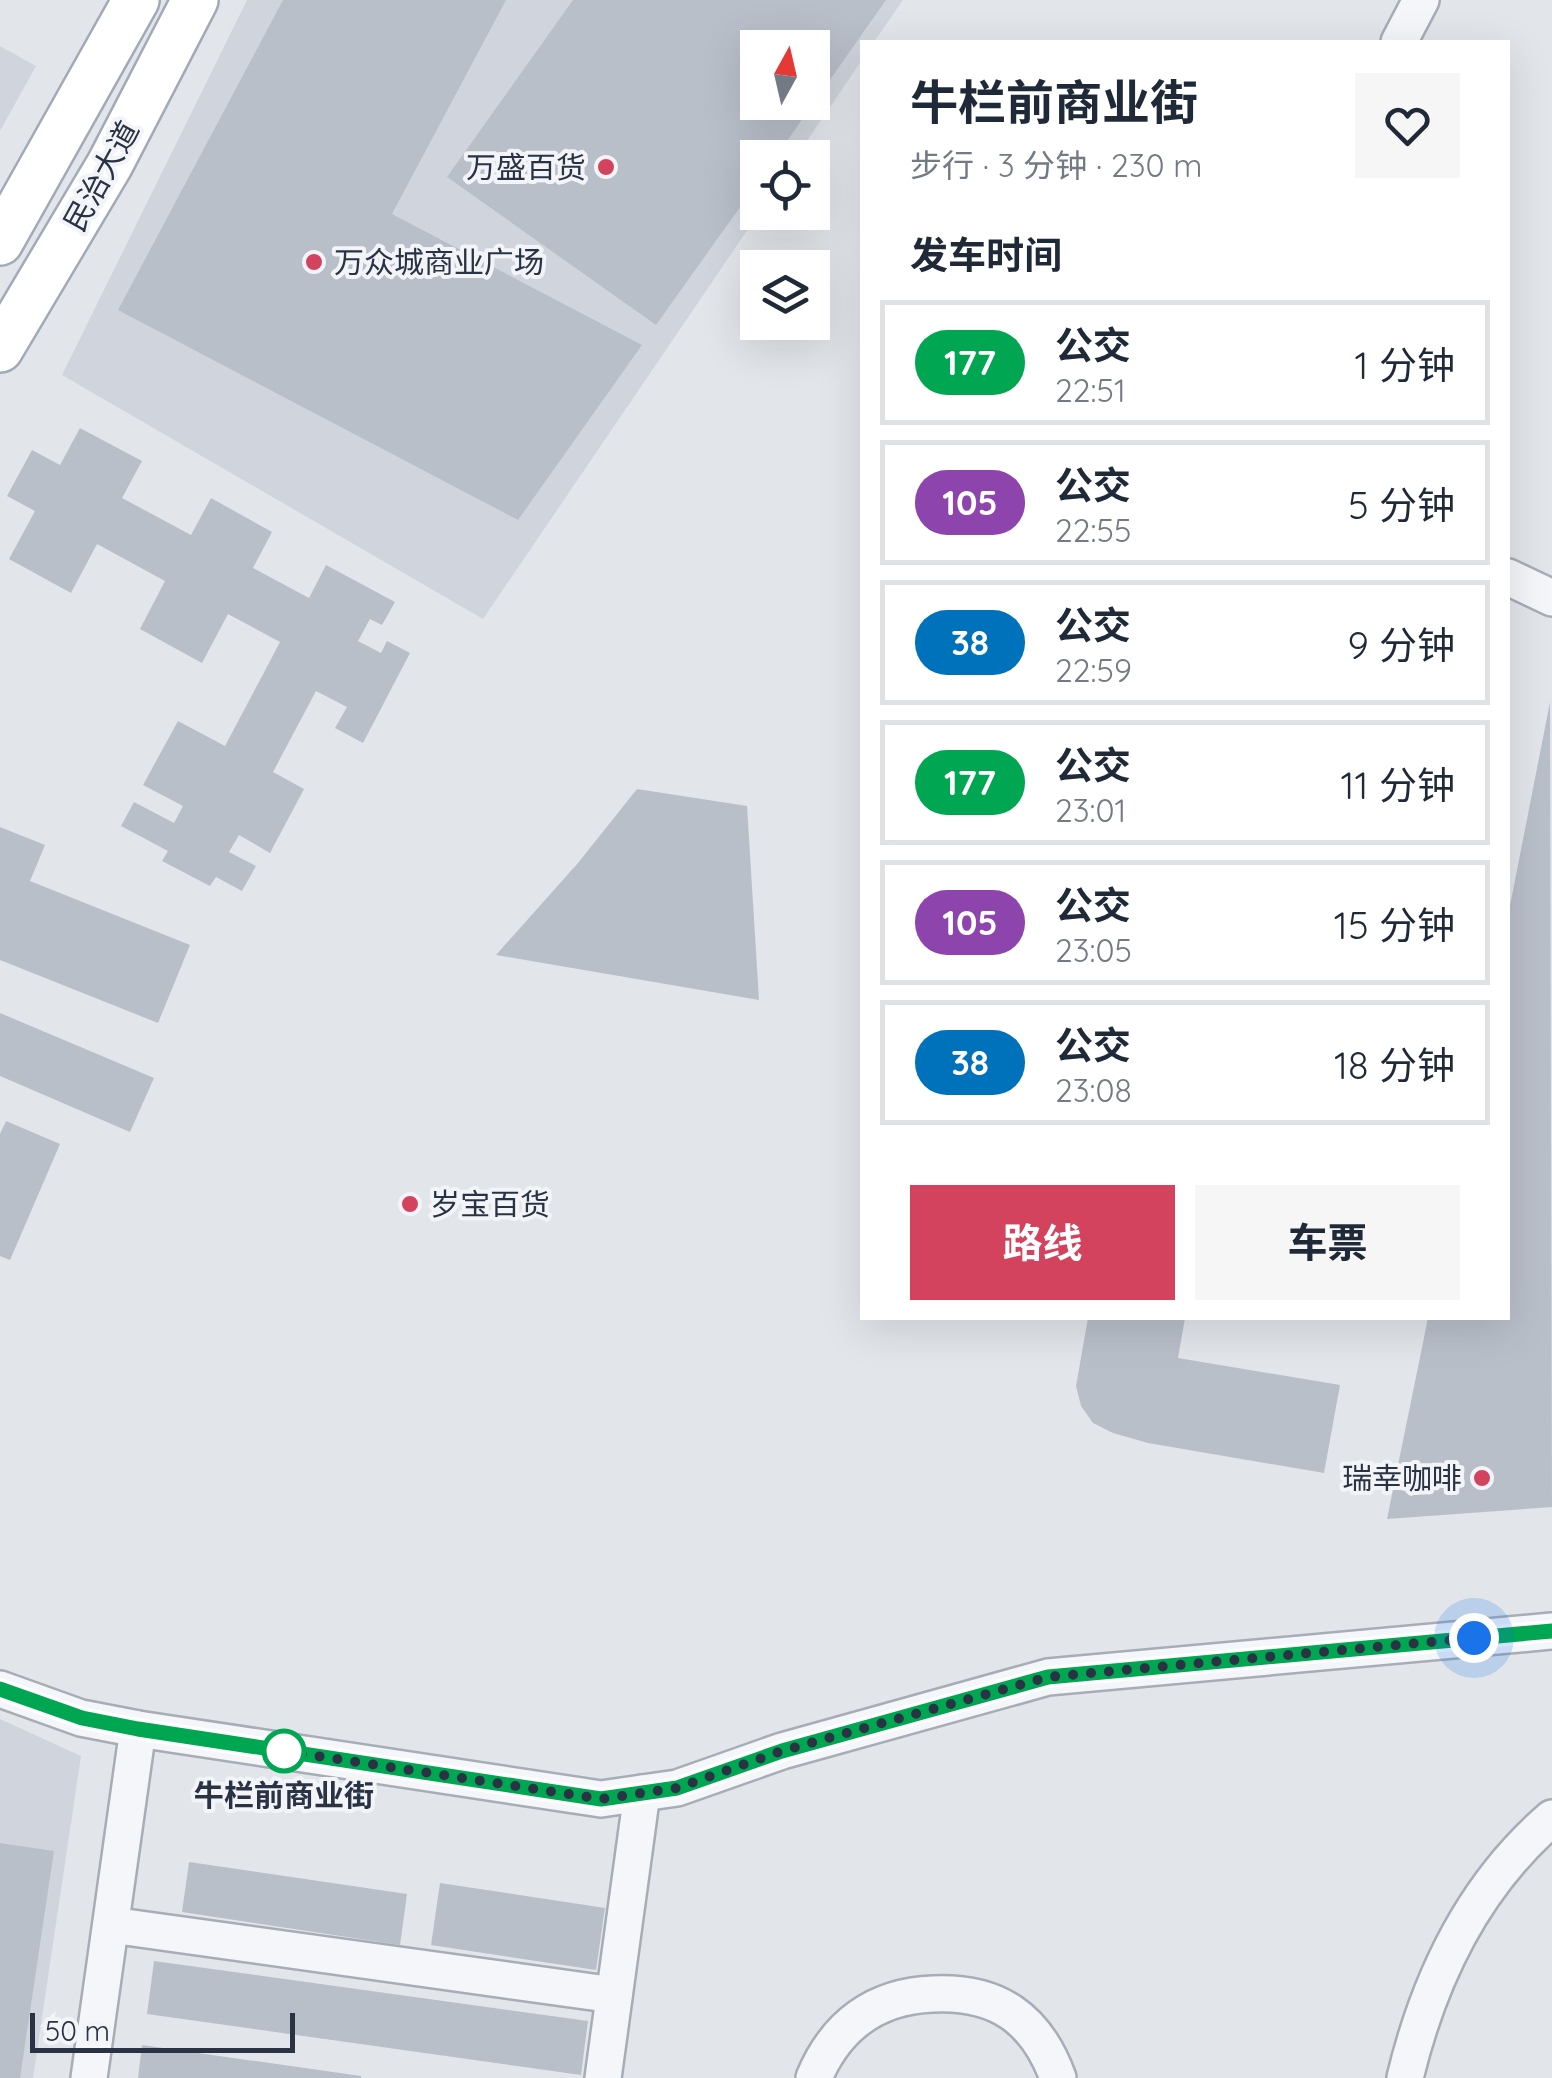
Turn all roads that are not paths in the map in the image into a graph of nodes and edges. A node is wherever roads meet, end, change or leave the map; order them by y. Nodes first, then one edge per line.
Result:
1 (136, 0) edge
2 (195, 0) edge
3 (1421, 0) edge
4 (1401, 40) edge
5 (0, 242) edge
6 (0, 349) edge
7 (1510, 578) edge
8 (1552, 598) edge
9 (1552, 1631) edge
10 (0, 1689) edge
11 (138, 1729) junction
12 (642, 1793) junction
13 (1552, 1818) edge
14 (111, 1925) junction
15 (614, 1995) junction
16 (89, 2078) edge
17 (602, 2078) edge
18 (814, 2078) edge
19 (1058, 2078) edge
20 (1406, 2078) edge

1 - 5 main road, 民治大道
2 - 6 main road, 民治大道
3 - 4 street
7 - 8 street
9 - 12 street
10 - 11 street
11 - 12 street
11 - 14 street
12 - 15 street
13 - 20 street
14 - 15 street
14 - 16 street
15 - 17 street
18 - 19 street

